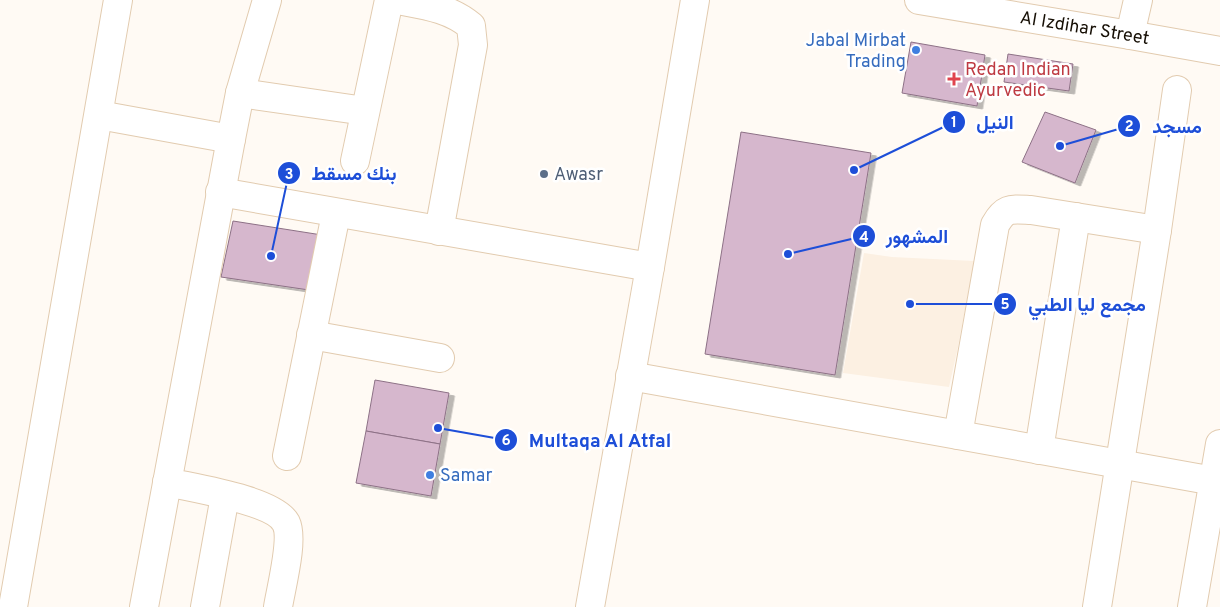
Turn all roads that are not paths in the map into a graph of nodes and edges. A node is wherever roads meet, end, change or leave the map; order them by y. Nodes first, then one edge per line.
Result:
1 (118, 0) edge
2 (267, 0) edge
3 (389, 0) edge
4 (398, 0) edge
5 (695, 0) edge
6 (918, 0) edge
7 (1138, 0) edge
8 (1130, 34) junction
9 (1218, 51) edge
10 (1177, 90) dead end
11 (240, 93) junction
12 (366, 111) junction
13 (99, 115) junction
14 (231, 139) junction
15 (355, 160) dead end
16 (220, 192) junction
17 (336, 214) junction
18 (1076, 217) junction
19 (439, 230) junction
20 (1157, 230) junction
21 (650, 267) junction
22 (311, 335) junction
23 (440, 358) dead end
24 (630, 376) junction
25 (958, 435) junction
26 (1220, 444) edge
27 (1039, 450) junction
28 (287, 456) dead end
29 (1120, 464) junction
30 (1214, 481) junction
31 (167, 482) junction
32 (225, 496) junction
33 (12, 607) edge
34 (144, 607) edge
35 (205, 607) edge
36 (278, 607) edge
37 (590, 607) edge
38 (1097, 607) edge
39 (1192, 607) edge

1 - 13 street
2 - 11 street
3 - 12 street
4 - 19 street
5 - 21 street
6 - 8 street, Al Izdihar Street
7 - 8 street
8 - 9 street, Al Izdihar Street
10 - 20 street
11 - 12 street
11 - 14 street
12 - 15 street
13 - 14 street
13 - 33 street
14 - 16 street
16 - 17 street
16 - 31 street
17 - 19 street
17 - 22 street
18 - 20 street
18 - 25 street
18 - 27 street
19 - 21 street
20 - 29 street
21 - 24 street
22 - 23 street
22 - 28 street
24 - 25 street
24 - 37 street
25 - 27 street
26 - 30 street
27 - 29 street
29 - 30 street
29 - 38 street
30 - 39 street
31 - 32 street
31 - 34 street
32 - 35 street
32 - 36 street

